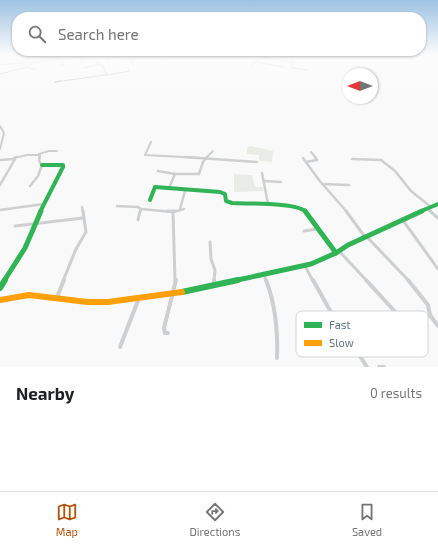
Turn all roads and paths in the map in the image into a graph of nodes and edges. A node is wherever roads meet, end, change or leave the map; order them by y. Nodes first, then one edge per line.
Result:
1 (105, 72) edge
2 (125, 72) edge
3 (106, 75) junction
4 (55, 82) dead end
5 (0, 126) edge
6 (151, 142) dead end
7 (0, 149) edge
8 (213, 150) dead end
9 (57, 151) dead end
10 (311, 152) dead end
11 (39, 154) junction
12 (14, 158) junction
13 (303, 158) dead end
14 (206, 159) junction
15 (0, 160) edge
16 (352, 160) dead end
17 (257, 162) dead end
18 (306, 162) junction
19 (42, 165) junction
20 (158, 171) dead end
21 (262, 173) dead end
22 (175, 174) junction
23 (264, 181) junction
24 (281, 182) dead end
25 (322, 184) junction
26 (0, 185) edge
27 (349, 185) dead end
28 (30, 186) dead end
29 (168, 189) junction
30 (185, 191) junction
31 (150, 200) dead end
32 (44, 204) junction
33 (268, 204) junction
34 (438, 204) edge
35 (117, 206) dead end
36 (82, 207) dead end
37 (184, 208) dead end
38 (428, 208) junction
39 (0, 210) edge
40 (141, 210) junction
41 (180, 210) junction
42 (173, 212) junction
43 (83, 218) junction
44 (438, 218) edge
45 (138, 220) dead end
46 (402, 220) junction
47 (36, 222) junction
48 (15, 226) dead end
49 (318, 229) junction
50 (304, 231) dead end
51 (366, 236) junction
52 (210, 242) dead end
53 (338, 252) junction
54 (305, 266) junction
55 (438, 269) edge
56 (263, 274) junction
57 (214, 285) junction
58 (0, 288) edge
59 (172, 293) junction
60 (139, 298) junction
61 (0, 300) edge
62 (56, 300) junction
63 (331, 311) edge
64 (394, 311) edge
65 (430, 315) joint
66 (438, 326) edge
67 (168, 333) dead end
68 (120, 348) dead end
69 (360, 357) edge
70 (277, 358) dead end
71 (367, 367) edge
72 (379, 367) edge
73 (384, 367) edge

1 - 3 street
2 - 3 street
3 - 4 street
5 - 7 street
6 - 14 street
8 - 14 street
9 - 11 street
10 - 18 street
11 - 12 street
11 - 19 street
12 - 15 street
12 - 26 street
13 - 18 street
14 - 17 street
14 - 22 street
16 - 38 street
18 - 25 street
19 - 28 street
19 - 32 street
20 - 22 street
21 - 23 street
22 - 29 street
23 - 24 street
23 - 33 street
25 - 27 street
25 - 51 street
29 - 30 street
29 - 31 street
30 - 33 street
30 - 41 street
32 - 39 street
32 - 47 street
33 - 49 street
34 - 38 street
35 - 40 street
36 - 43 street
37 - 41 street
38 - 44 street
38 - 46 street
40 - 42 street
40 - 45 street
41 - 42 street
42 - 59 street
43 - 47 street
43 - 62 street
46 - 51 street
46 - 55 street
47 - 48 street
47 - 58 street
49 - 50 street
49 - 53 street
51 - 53 street
51 - 65 street
52 - 57 street
53 - 54 street
53 - 64 street
54 - 56 street
54 - 63 street
56 - 57 street
56 - 70 street
57 - 59 street
59 - 60 street
59 - 67 street
60 - 62 street
60 - 68 street
61 - 62 street
65 - 66 street
69 - 71 street
72 - 73 street

